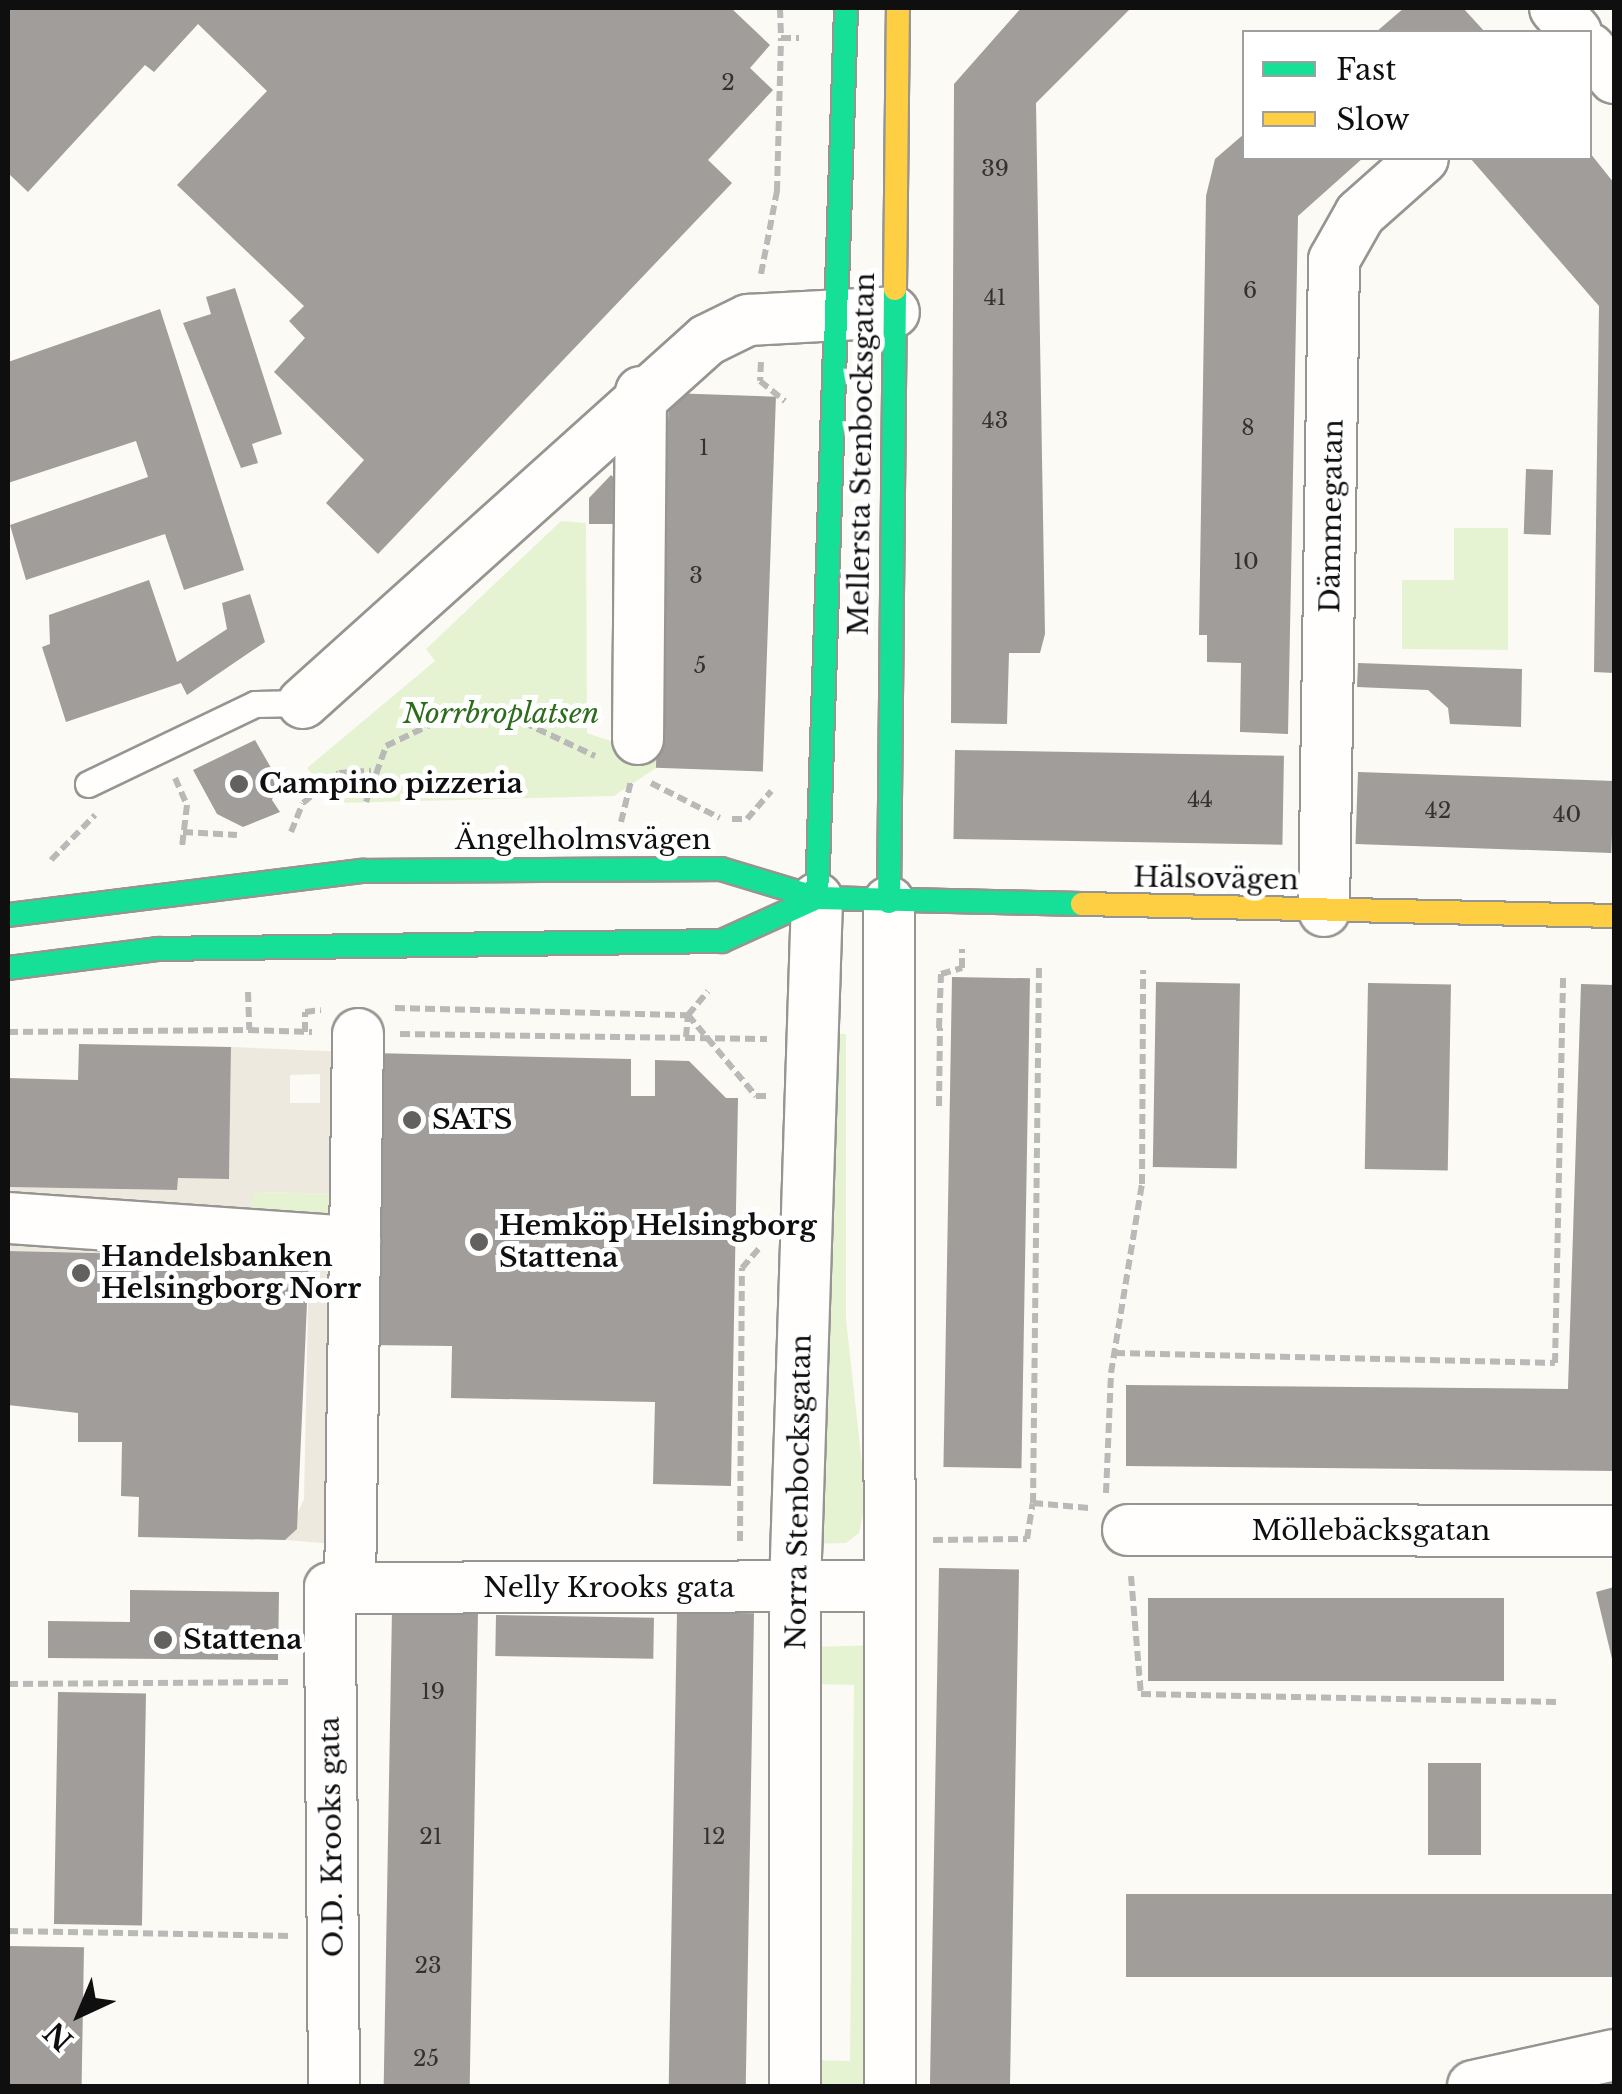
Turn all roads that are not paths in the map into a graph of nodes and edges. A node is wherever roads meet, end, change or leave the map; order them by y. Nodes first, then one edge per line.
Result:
1 (846, 8) edge
2 (898, 8) edge
3 (1592, 53) edge
4 (1614, 78) edge
5 (1421, 160) edge
6 (894, 312) junction
7 (840, 314) junction
8 (641, 392) junction
9 (304, 704) joint
10 (624, 761) road end
11 (88, 784) dead end
12 (817, 898) junction
13 (889, 902) junction
14 (1324, 911) junction
15 (8, 915) edge
16 (1614, 916) edge
17 (8, 968) edge
18 (352, 1016) road end
19 (8, 1218) edge
20 (355, 1242) junction
21 (1128, 1530) road end
22 (1614, 1532) edge
23 (888, 1586) junction
24 (340, 1588) junction
25 (794, 1588) junction
26 (1614, 2055) edge
27 (334, 2086) edge
28 (795, 2086) edge
29 (890, 2086) edge
30 (1473, 2086) edge

1 - 7 main road, Mellersta Stenbocksgatan
2 - 6 main road, Mellersta Stenbocksgatan
3 - 4 street
5 - 14 street, Dämmegatan
6 - 7 street
6 - 13 main road, Mellersta Stenbocksgatan
7 - 8 street
7 - 12 main road, Mellersta Stenbocksgatan
8 - 9 street
8 - 10 street
9 - 11 lane
12 - 13 main road, Hälsovägen
12 - 15 main road, Ängelholmsvägen
12 - 17 main road
12 - 25 street, Norra Stenbocksgatan
13 - 14 main road, Hälsovägen
13 - 23 street
14 - 16 main road, Hälsovägen
18 - 20 street, O.D. Krooks gata
19 - 20 street
20 - 24 street, O.D. Krooks gata
21 - 22 street, Möllebäcksgatan
23 - 25 street, Nelly Krooks gata
23 - 29 street
24 - 25 street, Nelly Krooks gata
24 - 27 street, O.D. Krooks gata
25 - 28 street, Norra Stenbocksgatan
26 - 30 street

